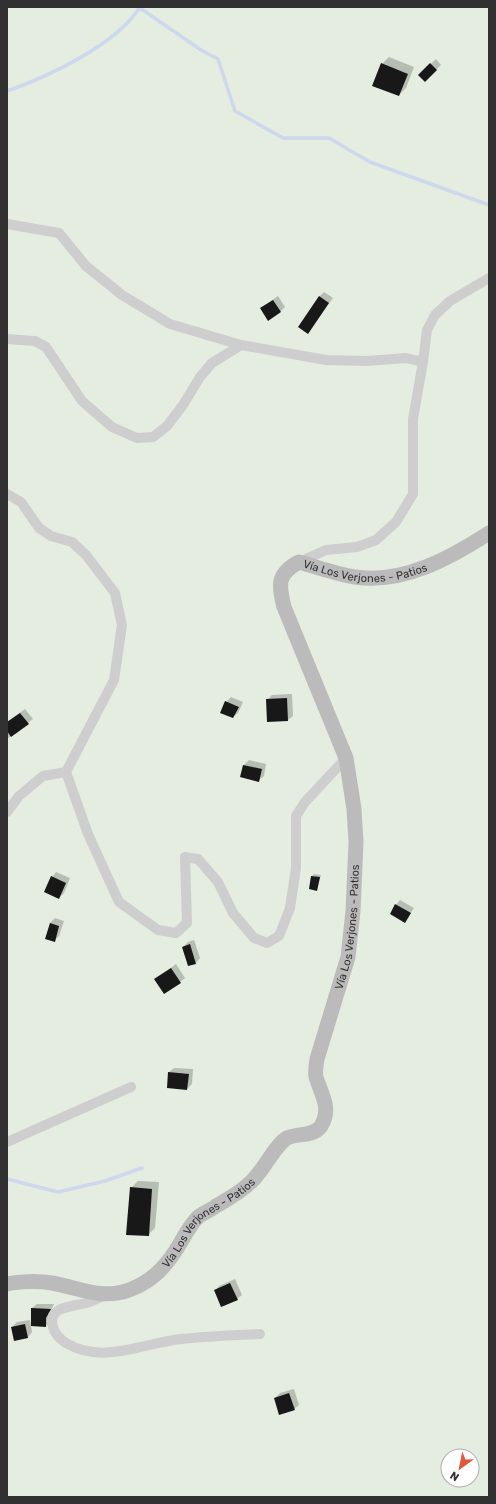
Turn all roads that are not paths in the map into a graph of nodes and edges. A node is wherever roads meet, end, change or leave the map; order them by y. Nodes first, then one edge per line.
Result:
1 (7, 224) edge
2 (489, 278) edge
3 (7, 339) edge
4 (241, 345) junction
5 (423, 362) junction
6 (7, 494) edge
7 (489, 533) edge
8 (298, 562) junction
9 (346, 758) junction
10 (66, 772) junction
11 (7, 812) edge
12 (131, 1087) dead end
13 (7, 1142) edge
14 (7, 1284) edge
15 (108, 1295) junction
16 (260, 1334) dead end

1 - 4 street
2 - 5 street
3 - 4 street
4 - 5 street
5 - 8 street
6 - 10 street
7 - 8 street, Vía Los Verjones - Patios
8 - 9 street, Vía Los Verjones - Patios
9 - 10 street
9 - 15 street, Vía Los Verjones - Patios
10 - 11 street
12 - 13 street
14 - 15 street, Vía Los Verjones - Patios
15 - 16 street

